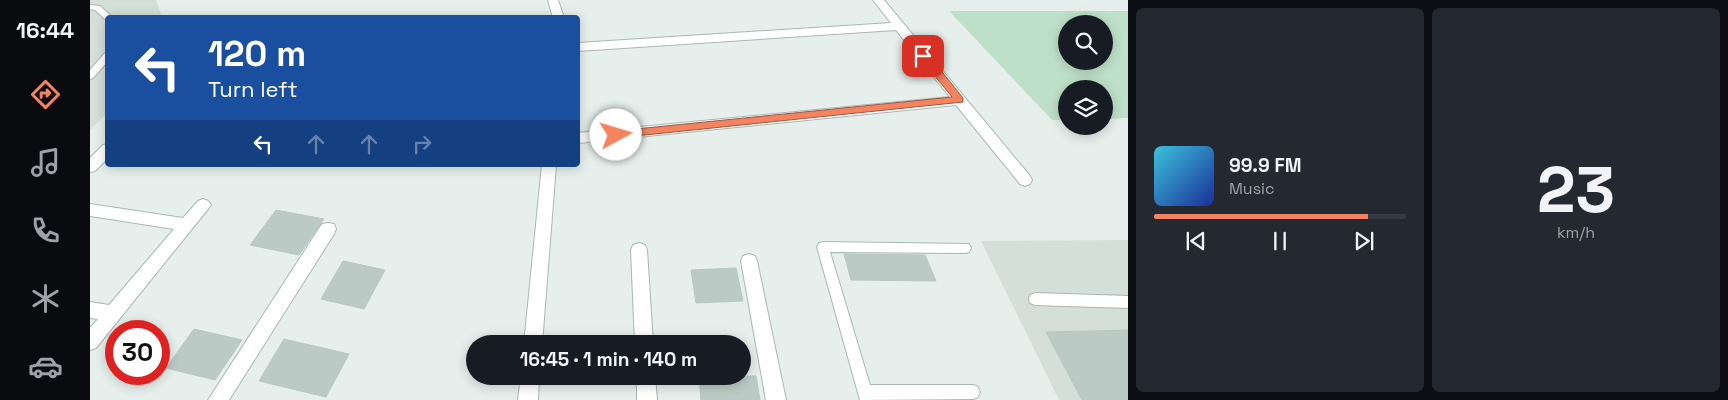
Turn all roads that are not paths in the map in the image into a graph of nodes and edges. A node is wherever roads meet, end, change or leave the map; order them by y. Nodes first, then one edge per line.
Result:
1 (553, 0) edge
2 (878, 0) edge
3 (90, 7) edge
4 (105, 15) edge
5 (558, 15) edge
6 (899, 26) junction
7 (580, 47) edge
8 (105, 58) edge
9 (90, 76) edge
10 (960, 100) junction
11 (580, 138) edge
12 (105, 152) edge
13 (90, 166) edge
14 (549, 167) edge
15 (1025, 180) dead end
16 (202, 205) dead end
17 (90, 210) edge
18 (186, 225) junction
19 (328, 229) dead end
20 (965, 248) dead end
21 (639, 250) dead end
22 (750, 261) dead end
23 (1035, 299) dead end
24 (1128, 302) edge
25 (90, 310) edge
26 (113, 314) junction
27 (534, 335) edge
28 (644, 335) edge
29 (90, 342) edge
30 (529, 385) edge
31 (647, 385) edge
32 (973, 392) dead end
33 (866, 396) edge
34 (218, 400) edge
35 (528, 400) edge
36 (648, 400) edge
37 (776, 400) edge

1 - 5 street
2 - 6 street
3 - 4 lane
6 - 7 street
6 - 10 street
8 - 9 lane
10 - 11 street
10 - 15 street
12 - 13 street
14 - 27 street
16 - 18 street
17 - 18 street
18 - 26 street
19 - 34 street
20 - 33 lane
21 - 28 street
22 - 37 street
23 - 24 lane
25 - 26 street
26 - 29 street
30 - 35 street
31 - 36 street
32 - 33 lane

